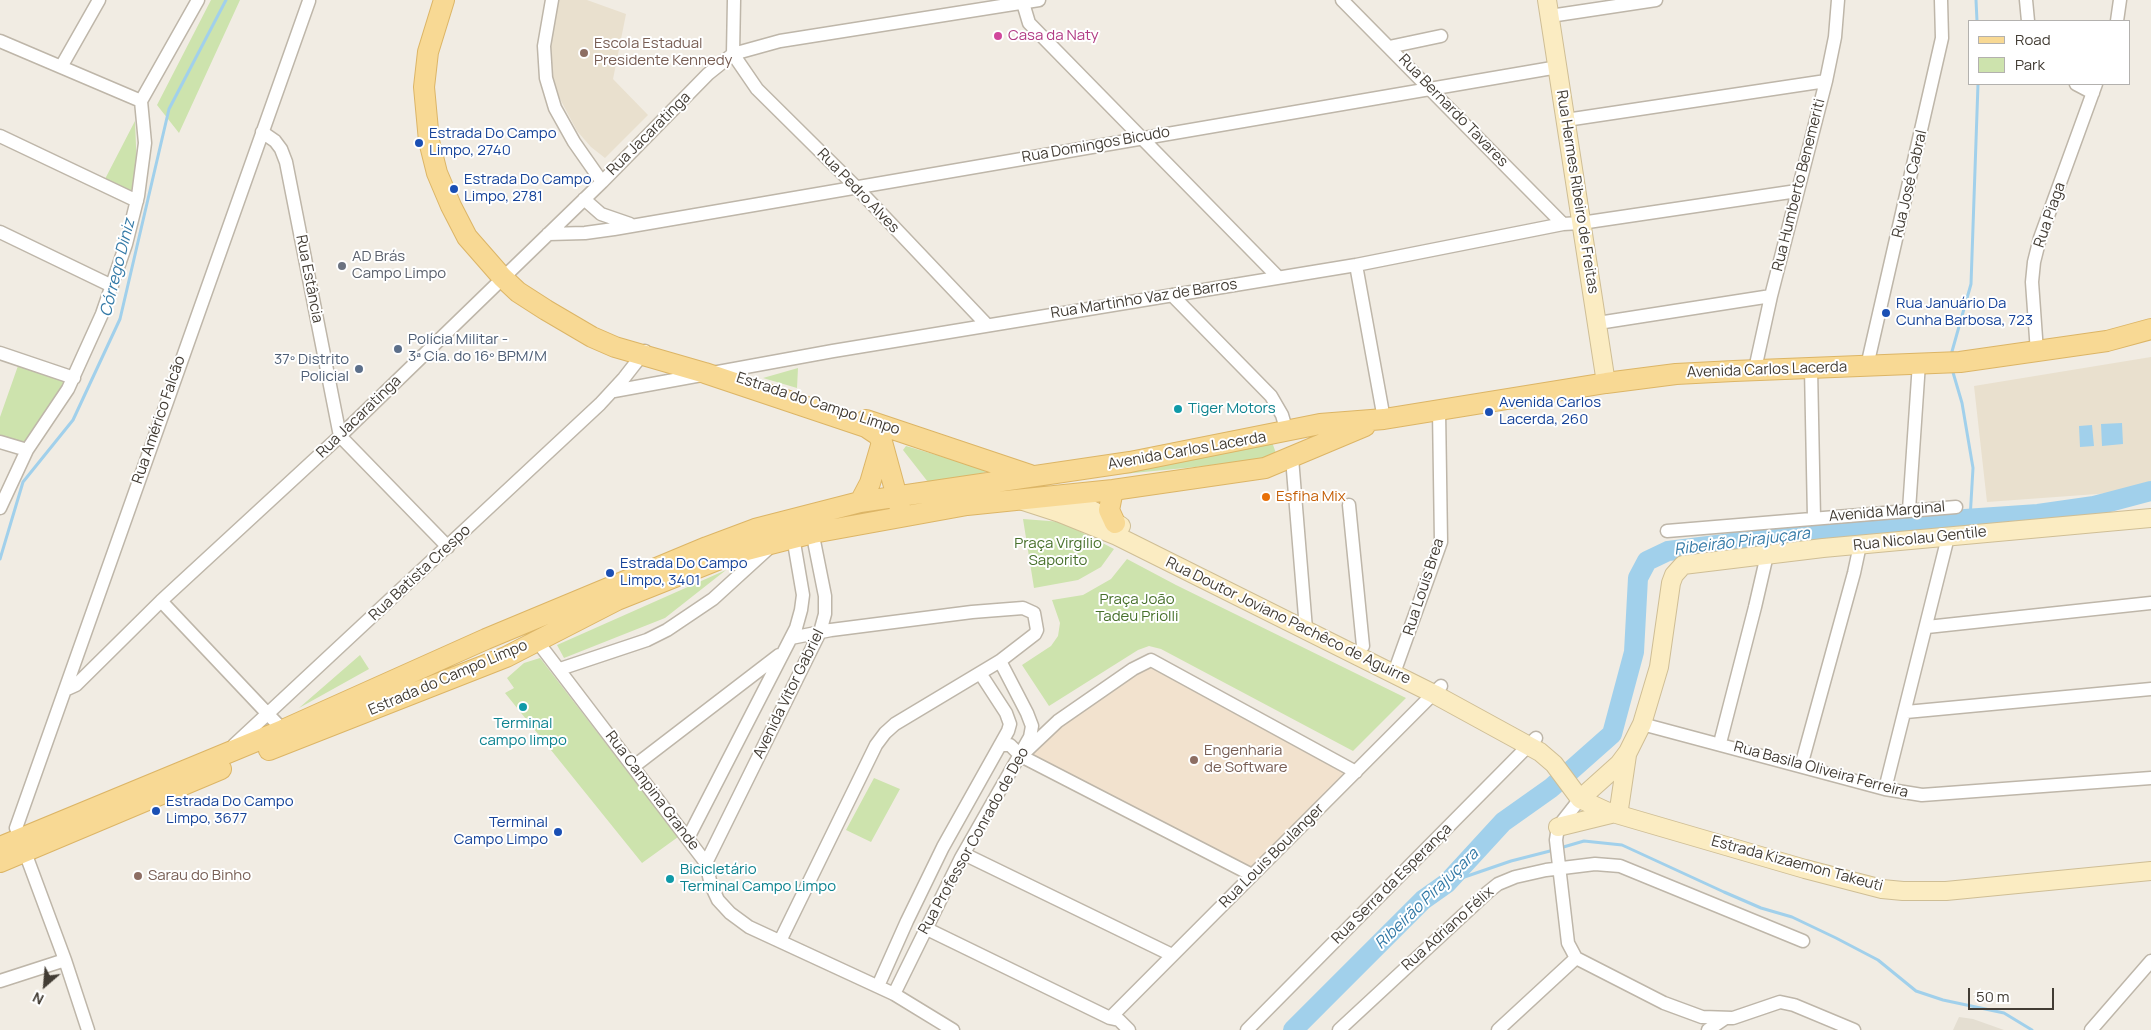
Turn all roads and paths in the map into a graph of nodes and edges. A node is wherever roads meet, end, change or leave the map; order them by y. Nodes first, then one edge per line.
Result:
1 (99, 0) edge
2 (198, 0) edge
3 (444, 0) edge
4 (552, 0) edge
5 (734, 0) edge
6 (1039, 0) edge
7 (1342, 0) edge
8 (1656, 0) edge
9 (1838, 0) edge
10 (1941, 0) edge
11 (2026, 0) edge
12 (2120, 0) edge
13 (309, 1) edge
14 (1023, 3) junction
15 (950, 6) edge
16 (1549, 8) edge
17 (2028, 20) edge
18 (2117, 20) edge
19 (1442, 36) dead end
20 (0, 41) edge
21 (1389, 47) junction
22 (733, 54) junction
23 (61, 67) junction
24 (1558, 67) junction
25 (1826, 81) junction
26 (2081, 85) edge
27 (2095, 88) edge
28 (1432, 90) junction
29 (141, 102) junction
30 (1566, 120) junction
31 (262, 132) junction
32 (0, 136) edge
33 (1140, 138) junction
34 (602, 182) junction
35 (856, 187) junction
36 (1797, 191) junction
37 (584, 199) junction
38 (137, 201) junction
39 (1581, 223) junction
40 (635, 224) junction
41 (1562, 224) junction
42 (0, 232) edge
43 (548, 234) junction
44 (1356, 265) junction
45 (502, 277) junction
46 (1278, 278) junction
47 (112, 286) junction
48 (1172, 295) junction
49 (1771, 296) junction
50 (1598, 324) junction
51 (987, 325) junction
52 (2151, 329) edge
53 (643, 352) junction
54 (2037, 352) junction
55 (0, 353) edge
56 (1929, 363) junction
57 (1868, 366) junction
58 (1811, 368) junction
59 (1755, 370) junction
60 (712, 372) junction
61 (74, 378) junction
62 (1606, 383) junction
63 (614, 391) junction
64 (1439, 410) junction
65 (1384, 419) junction
66 (1290, 432) junction
67 (340, 436) junction
68 (0, 442) edge
69 (882, 442) junction
70 (27, 450) junction
71 (1296, 456) junction
72 (984, 459) junction
73 (1036, 477) junction
74 (990, 481) junction
75 (1114, 490) junction
76 (897, 495) junction
77 (1064, 495) junction
78 (1013, 498) junction
79 (860, 502) junction
80 (967, 505) junction
81 (1349, 505) dead end
82 (1956, 507) dead end
83 (0, 508) edge
84 (1909, 510) junction
85 (902, 516) junction
86 (1814, 518) junction
87 (2151, 518) edge
88 (1115, 523) junction
89 (796, 529) junction
90 (1667, 531) dead end
91 (1948, 537) junction
92 (1860, 545) junction
93 (448, 547) junction
94 (747, 549) junction
95 (1767, 555) junction
96 (739, 576) junction
97 (161, 601) junction
98 (2151, 603) edge
99 (533, 620) junction
100 (1305, 622) junction
101 (1927, 627) junction
102 (820, 632) junction
103 (791, 638) junction
104 (537, 641) junction
105 (1363, 646) junction
106 (781, 654) junction
107 (506, 657) junction
108 (1000, 661) junction
109 (560, 669) junction
110 (1396, 669) junction
111 (980, 673) junction
112 (2151, 689) edge
113 (66, 690) junction
114 (1437, 690) junction
115 (1906, 712) junction
116 (268, 715) junction
117 (1642, 724) junction
118 (283, 730) junction
119 (1533, 742) junction
120 (1720, 743) junction
121 (1000, 745) junction
122 (1628, 752) junction
123 (224, 754) junction
124 (1021, 756) junction
125 (1558, 760) joint
126 (1801, 766) junction
127 (633, 767) junction
128 (1356, 772) junction
129 (2151, 778) edge
130 (1580, 789) junction
131 (1886, 789) junction
132 (1619, 813) junction
133 (1561, 830) junction
134 (688, 838) junction
135 (23, 846) junction
136 (0, 847) edge
137 (964, 854) junction
138 (0, 862) edge
139 (706, 863) junction
140 (1558, 867) junction
141 (2151, 871) edge
142 (1252, 875) junction
143 (925, 928) junction
144 (780, 941) junction
145 (1803, 941) dead end
146 (1172, 955) junction
147 (1576, 958) junction
148 (65, 960) junction
149 (2151, 961) edge
150 (0, 980) edge
151 (878, 986) junction
152 (894, 994) junction
153 (1110, 1018) junction
154 (1724, 1019) junction
155 (951, 1029) edge
156 (88, 1030) edge
157 (1128, 1030) edge
158 (1247, 1030) edge
159 (1339, 1030) edge
160 (1498, 1030) edge
161 (1708, 1030) edge
162 (1854, 1030) edge
163 (2091, 1030) edge

1 - 23 street
2 - 29 street
3 - 45 main road, Estrada do Campo Limpo
4 - 34 street
5 - 22 street
6 - 14 street
7 - 21 street, Rua Bernardo Tavares
8 - 16 street
9 - 25 street, Rua Humberto Benemeriti
10 - 57 street, Rua José Cabral
11 - 17 street
12 - 18 street
13 - 31 street, Rua Américo Falcão
14 - 15 street
14 - 33 street
15 - 22 street
16 - 24 main road, Rua Hermes Ribeiro de Freitas
19 - 21 street
20 - 23 street
21 - 28 street, Rua Bernardo Tavares
22 - 34 street, Rua Jacaratinga
22 - 35 street, Rua Pedro Alves
23 - 29 street
24 - 28 street, Rua Domingos Bicudo
24 - 30 main road, Rua Hermes Ribeiro de Freitas
25 - 30 street
25 - 36 street, Rua Humberto Benemeriti
26 - 27 street
27 - 54 street, Rua Piaga
28 - 33 street, Rua Domingos Bicudo
28 - 41 street, Rua Bernardo Tavares
29 - 38 street
30 - 39 main road, Rua Hermes Ribeiro de Freitas
31 - 67 street, Rua Estância
31 - 113 street, Rua Américo Falcão
32 - 38 street
33 - 35 street, Rua Domingos Bicudo
33 - 46 street
34 - 37 street, Rua Jacaratinga
35 - 40 street, Rua Domingos Bicudo
35 - 51 street, Rua Pedro Alves
36 - 39 street, Rua Martinho Vaz de Barros
36 - 49 street, Rua Humberto Benemeriti
37 - 40 street, Rua Domingos Bicudo
37 - 43 street, Rua Jacaratinga
38 - 47 street
39 - 41 street, Rua Martinho Vaz de Barros
39 - 50 main road, Rua Hermes Ribeiro de Freitas
40 - 43 street, Rua Domingos Bicudo
41 - 44 street, Rua Martinho Vaz de Barros
42 - 47 street
43 - 45 street, Rua Jacaratinga
44 - 46 street, Rua Martinho Vaz de Barros
44 - 65 street
45 - 53 main road, Estrada do Campo Limpo
45 - 67 street, Rua Jacaratinga
46 - 48 street, Rua Martinho Vaz de Barros
47 - 61 street
48 - 51 street, Rua Martinho Vaz de Barros
48 - 66 street
49 - 50 street
49 - 59 street, Rua Humberto Benemeriti
50 - 62 main road, Rua Hermes Ribeiro de Freitas
51 - 60 street, Rua Martinho Vaz de Barros
52 - 54 main road, Avenida Carlos Lacerda
53 - 60 main road, Estrada do Campo Limpo
53 - 63 street, Rua Batista Crespo
54 - 56 main road, Avenida Carlos Lacerda
55 - 61 street
56 - 57 main road, Avenida Carlos Lacerda
56 - 84 street
57 - 58 main road, Avenida Carlos Lacerda
58 - 59 main road, Avenida Carlos Lacerda
58 - 86 street
59 - 62 main road, Avenida Carlos Lacerda
60 - 63 street
60 - 69 main road, Estrada do Campo Limpo
60 - 72 main road, Estrada do Campo Limpo
61 - 70 street
62 - 64 main road, Avenida Carlos Lacerda
63 - 93 street, Rua Batista Crespo
64 - 65 main road, Avenida Carlos Lacerda
64 - 110 street, Rua Louis Brea
65 - 66 main road, Avenida Carlos Lacerda
65 - 71 main road, Avenida Carlos Lacerda
66 - 71 main road
66 - 73 main road, Avenida Carlos Lacerda
67 - 93 street
67 - 97 street, Rua Jacaratinga
68 - 70 street
69 - 76 main road, Estrada do Campo Limpo
69 - 79 main road
70 - 83 street
71 - 75 main road, Avenida Carlos Lacerda
71 - 100 street
72 - 73 main road, Estrada do Campo Limpo
72 - 74 main road
73 - 74 main road, Avenida Carlos Lacerda
73 - 77 main road, Estrada do Campo Limpo
74 - 76 main road, Estrada do Campo Limpo
74 - 80 main road
75 - 77 main road, Avenida Carlos Lacerda
75 - 88 main road
76 - 79 main road, Estrada do Campo Limpo
76 - 85 main road, Estrada do Campo Limpo
77 - 78 main road, Avenida Carlos Lacerda
77 - 88 main road, Rua Doutor Joviano Pachêco de Aguirre
78 - 80 main road, Estrada do Campo Limpo
78 - 100 main road, Rua Doutor Joviano Pachêco de Aguirre
79 - 89 main road, Estrada do Campo Limpo
80 - 85 main road, Estrada do Campo Limpo
81 - 105 street
82 - 84 street, Avenida Marginal
84 - 86 street, Avenida Marginal
85 - 89 main road, Estrada do Campo Limpo
86 - 90 street, Avenida Marginal
87 - 91 main road, Rua Nicolau Gentile
88 - 100 main road, Rua Doutor Joviano Pachêco de Aguirre
89 - 94 main road, Estrada do Campo Limpo
89 - 96 street
89 - 99 main road, Estrada do Campo Limpo
89 - 102 street, Avenida Vitor Gabriel
89 - 103 street, Avenida Vitor Gabriel
91 - 92 main road, Rua Nicolau Gentile
91 - 101 street
92 - 95 main road, Rua Nicolau Gentile
92 - 126 street
93 - 116 street, Rua Batista Crespo
94 - 96 street
94 - 104 main road, Estrada do Campo Limpo
95 - 117 main road, Rua Nicolau Gentile
95 - 120 street
96 - 109 street
97 - 113 street, Rua Jacaratinga
97 - 116 street
98 - 101 street
99 - 107 main road
99 - 118 main road, Estrada do Campo Limpo
100 - 105 main road, Rua Doutor Joviano Pachêco de Aguirre
100 - 110 main road, Rua Doutor Joviano Pachêco de Aguirre
101 - 115 street
102 - 103 street
102 - 108 street
102 - 139 street, Avenida Vitor Gabriel
103 - 106 street, Avenida Vitor Gabriel
104 - 107 main road, Estrada do Campo Limpo
104 - 109 street, Rua Campina Grande
105 - 110 main road, Rua Doutor Joviano Pachêco de Aguirre
106 - 127 street
106 - 134 street, Avenida Vitor Gabriel
107 - 135 main road, Estrada do Campo Limpo
108 - 111 street
108 - 124 street, Rua Professor Conrado de Deo
109 - 127 street, Rua Campina Grande
110 - 114 main road, Rua Doutor Joviano Pachêco de Aguirre
111 - 121 street, Rua Professor Conrado de Deo
111 - 144 street
112 - 115 street
113 - 135 street, Rua Américo Falcão
114 - 119 main road, Rua Doutor Joviano Pachêco de Aguirre
114 - 128 street, Rua Louis Boulanger
115 - 131 street
116 - 118 street
116 - 123 street, Rua Batista Crespo
117 - 120 street, Rua Basila Oliveira Ferreira
117 - 122 main road
118 - 123 main road, Estrada do Campo Limpo
119 - 125 main road, Rua Doutor Joviano Pachêco de Aguirre
119 - 158 street, Rua Serra da Esperança
120 - 126 street, Rua Basila Oliveira Ferreira
121 - 124 street
121 - 151 street, Rua Professor Conrado de Deo
122 - 130 main road
122 - 132 main road
123 - 135 main road, Estrada do Campo Limpo
124 - 128 street
124 - 137 street, Rua Professor Conrado de Deo
124 - 142 street
125 - 130 main road, Estrada Kizaemon Takeuti
126 - 131 street, Rua Basila Oliveira Ferreira
127 - 134 street, Rua Campina Grande
128 - 142 street, Rua Louis Boulanger
129 - 131 street, Rua Basila Oliveira Ferreira
130 - 132 main road, Estrada Kizaemon Takeuti
130 - 133 street
132 - 133 main road
132 - 141 main road, Estrada Kizaemon Takeuti
133 - 140 street
134 - 139 street, Rua Campina Grande
135 - 136 main road, Estrada do Campo Limpo
135 - 138 main road, Estrada do Campo Limpo
135 - 148 street
137 - 143 street, Rua Professor Conrado de Deo
137 - 146 street
139 - 144 street, Rua Campina Grande
140 - 145 street, Rua Adriano Félix
140 - 147 street
140 - 159 street, Rua Adriano Félix
142 - 146 street, Rua Louis Boulanger
143 - 152 street, Rua Professor Conrado de Deo
143 - 153 street
144 - 151 street, Rua Campina Grande
146 - 153 street, Rua Louis Boulanger
147 - 154 street
147 - 160 street
148 - 150 street
148 - 156 street
149 - 163 street
151 - 152 street, Rua Campina Grande
152 - 155 street, Rua Campina Grande
153 - 157 street
154 - 161 street
154 - 162 street

